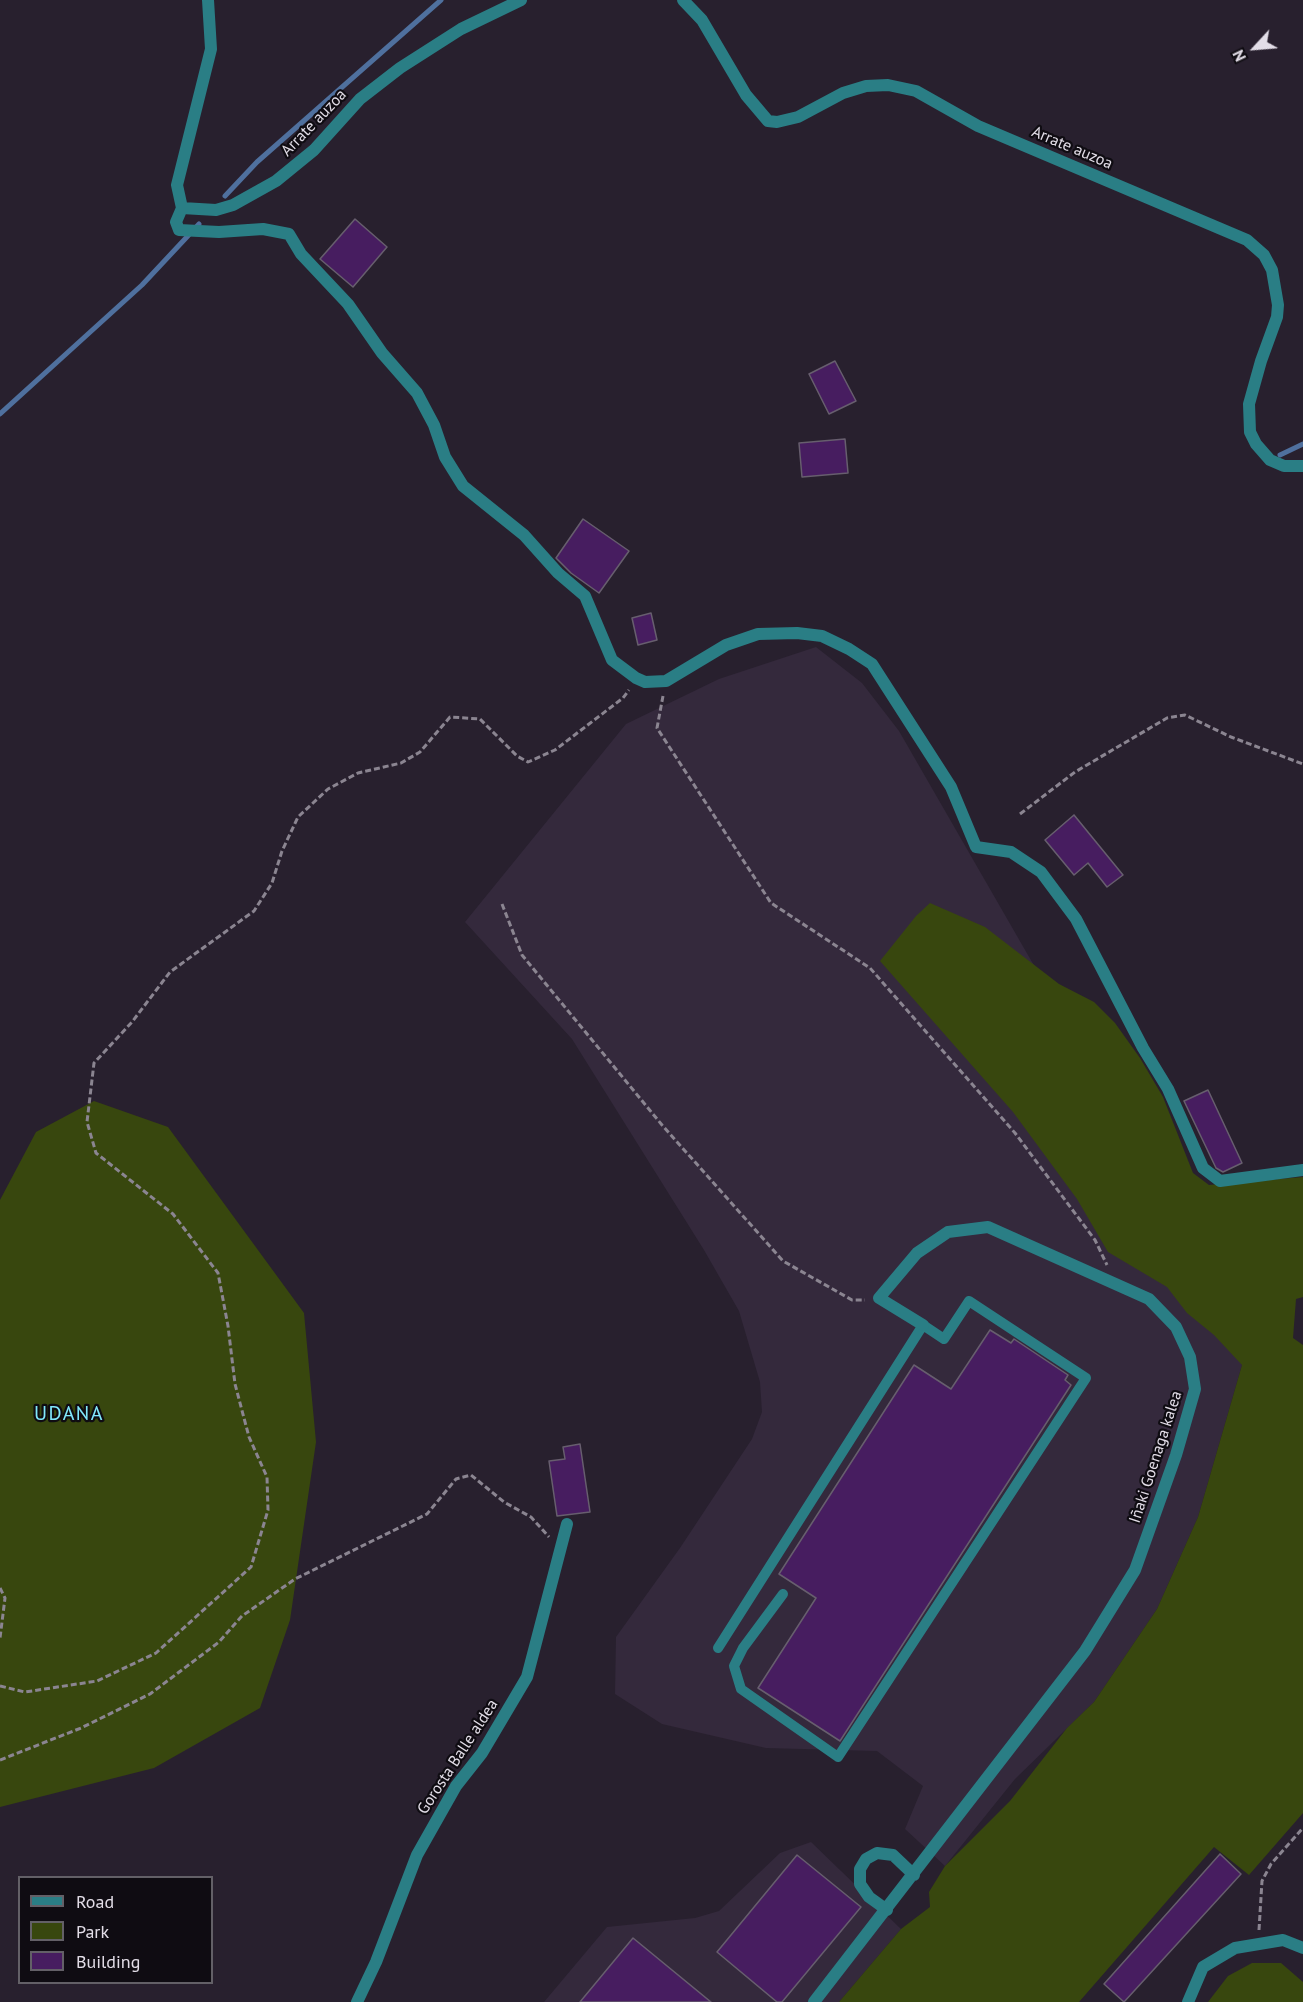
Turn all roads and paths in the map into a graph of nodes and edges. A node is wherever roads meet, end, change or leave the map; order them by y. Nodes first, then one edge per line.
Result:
1 (208, 0) edge
2 (520, 0) edge
3 (683, 0) edge
4 (182, 208) junction
5 (1303, 466) edge
6 (636, 678) junction
7 (666, 681) junction
8 (1303, 764) edge
9 (1020, 814) dead end
10 (502, 904) dead end
11 (1303, 1170) edge
12 (1115, 1283) junction
13 (879, 1298) junction
14 (923, 1325) junction
15 (567, 1524) dead end
16 (563, 1544) junction
17 (0, 1588) edge
18 (783, 1594) dead end
19 (0, 1638) edge
20 (718, 1648) dead end
21 (0, 1686) edge
22 (0, 1760) edge
23 (1303, 1827) edge
24 (914, 1875) junction
25 (887, 1910) junction
26 (1259, 1944) junction
27 (1303, 1948) edge
28 (357, 2002) edge
29 (814, 2002) edge
30 (1188, 2002) edge

1 - 4 street
2 - 4 street, Arrate auzoa
3 - 5 street, Arrate auzoa
4 - 6 street
6 - 7 street
6 - 21 path
7 - 11 street
7 - 12 path
8 - 9 path
10 - 13 path
12 - 13 street, Iñaki Goenaga kalea
12 - 24 street, Iñaki Goenaga kalea
13 - 14 street
14 - 18 lane
14 - 20 lane
15 - 16 street, Gorosta Balle aldea
16 - 22 path
16 - 28 street, Gorosta Balle aldea
17 - 19 path
23 - 26 path
24 - 25 street, Iñaki Goenaga kalea
24 - 25 street
25 - 29 street
26 - 27 street
26 - 30 street

